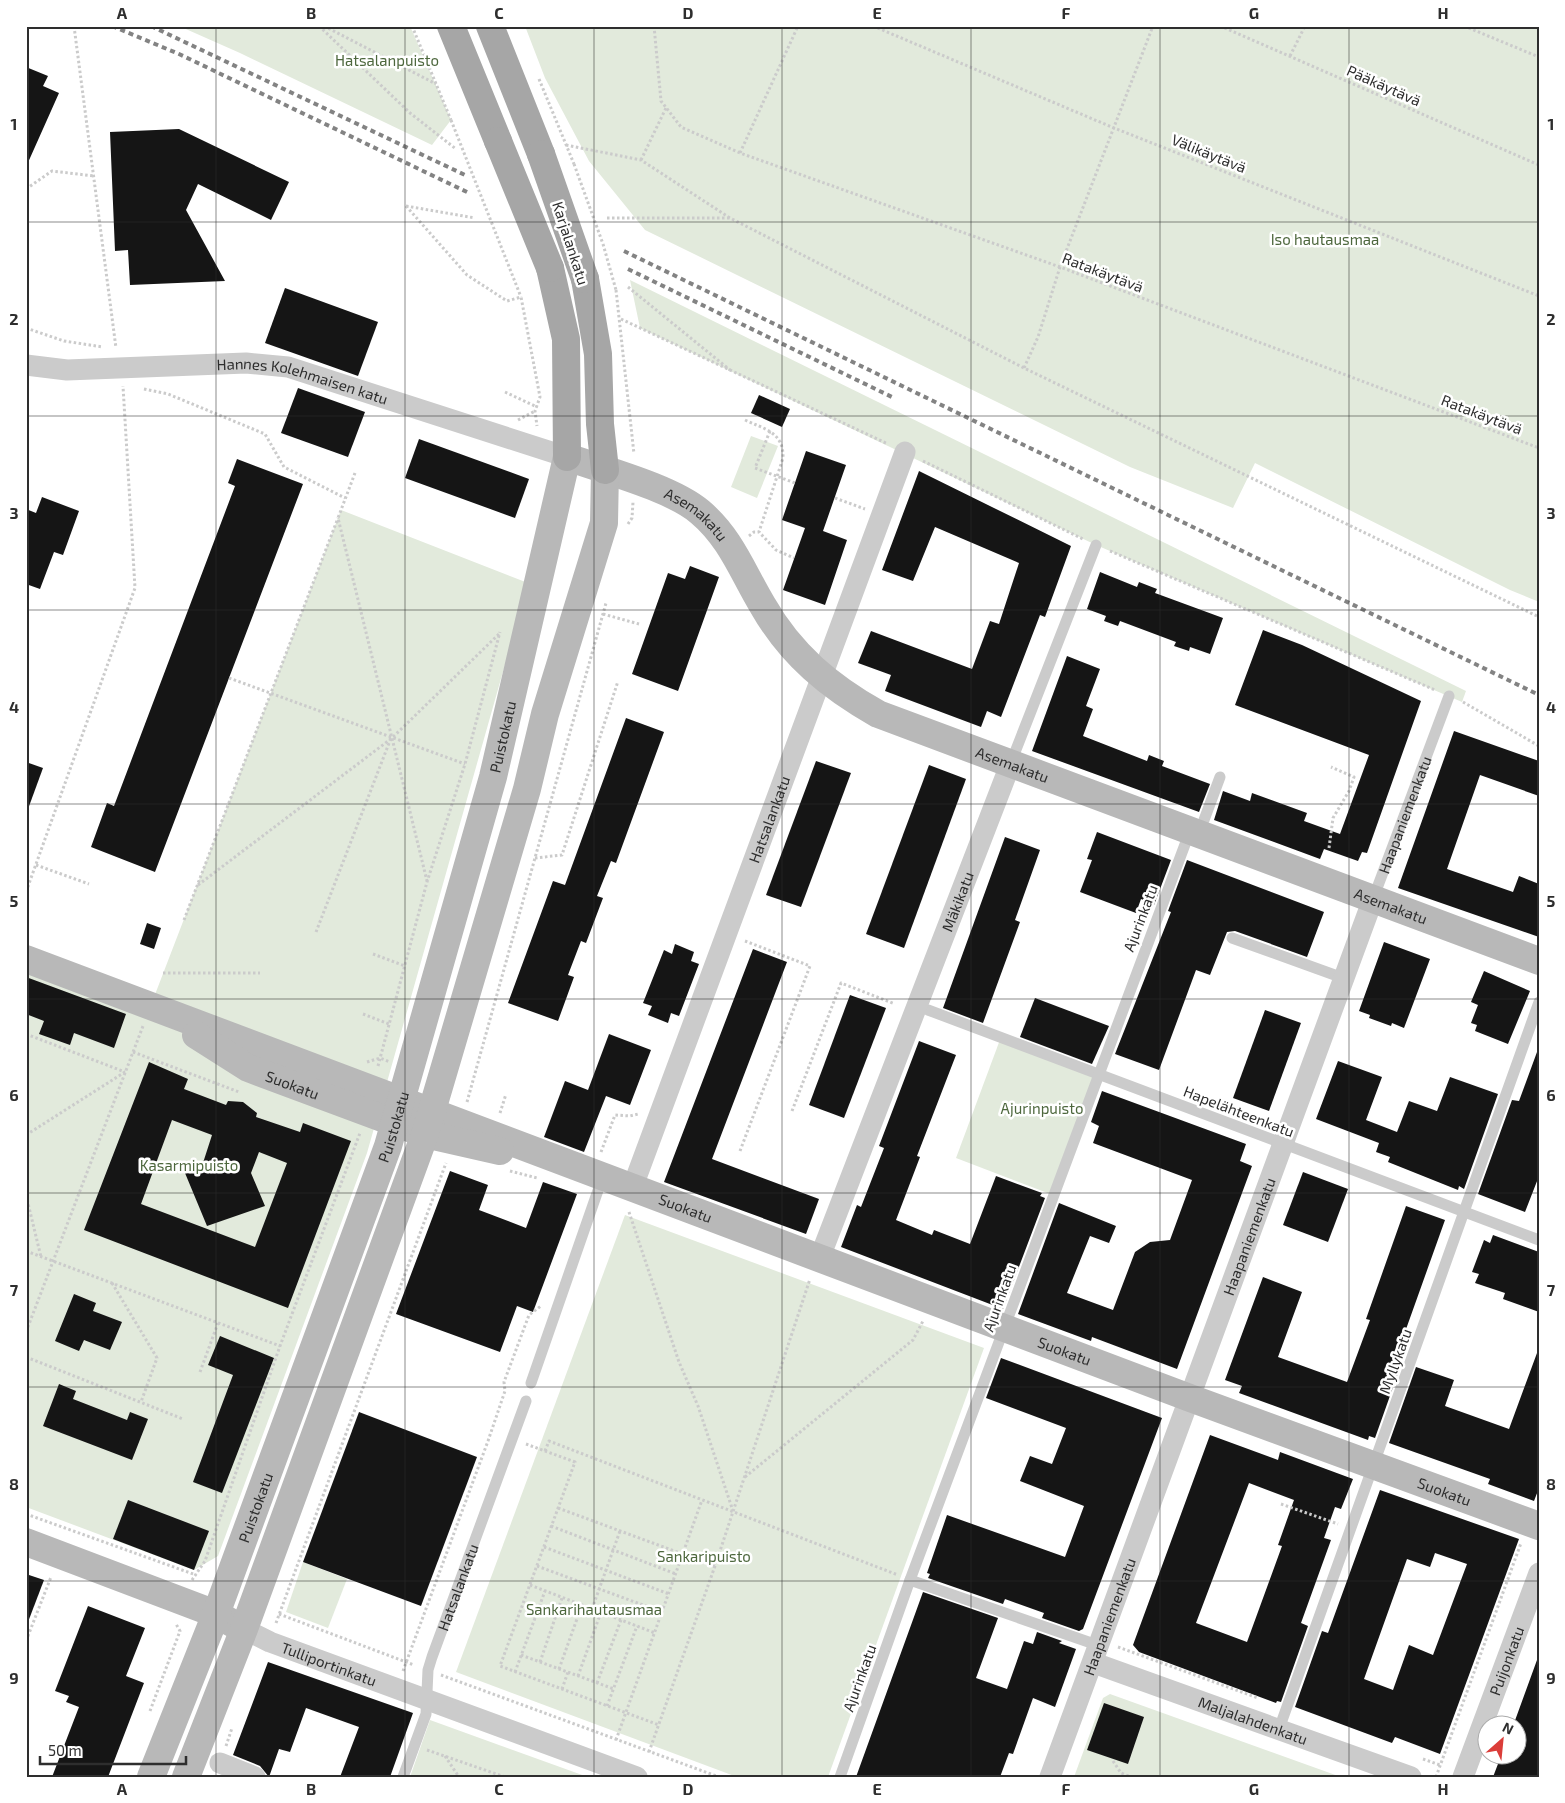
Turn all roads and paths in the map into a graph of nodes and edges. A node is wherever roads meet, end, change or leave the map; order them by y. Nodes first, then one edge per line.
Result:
1 (74, 26) edge
2 (319, 26) edge
3 (324, 26) edge
4 (412, 26) edge
5 (451, 26) edge
6 (490, 26) edge
7 (654, 26) edge
8 (798, 26) edge
9 (873, 26) edge
10 (1153, 26) edge
11 (1220, 26) edge
12 (1305, 26) edge
13 (1464, 26) edge
14 (1290, 56) junction
15 (1539, 57) edge
16 (536, 72) dead end
17 (436, 84) junction
18 (666, 108) junction
19 (1114, 128) junction
20 (566, 145) junction
21 (456, 148) dead end
22 (740, 153) junction
23 (641, 160) junction
24 (1539, 165) edge
25 (94, 176) junction
26 (26, 190) edge
27 (475, 218) dead end
28 (607, 218) dead end
29 (730, 218) junction
30 (1060, 267) junction
31 (628, 286) dead end
32 (616, 290) dead end
33 (1539, 296) edge
34 (521, 297) junction
35 (621, 319) dead end
36 (26, 328) edge
37 (119, 358) junction
38 (26, 365) edge
39 (1024, 368) junction
40 (735, 374) junction
41 (132, 386) dead end
42 (141, 388) dead end
43 (505, 392) dead end
44 (538, 407) junction
45 (745, 420) dead end
46 (770, 432) junction
47 (539, 447) junction
48 (1539, 448) edge
49 (905, 452) junction
50 (568, 457) junction
51 (604, 470) junction
52 (355, 473) dead end
53 (777, 476) junction
54 (634, 480) junction
55 (795, 483) dead end
56 (345, 498) junction
57 (835, 498) dead end
58 (881, 516) junction
59 (338, 518) junction
60 (759, 532) junction
61 (625, 533) dead end
62 (746, 540) dead end
63 (1096, 545) junction
64 (794, 558) dead end
65 (608, 596) dead end
66 (603, 614) junction
67 (1539, 617) edge
68 (503, 623) dead end
69 (639, 624) dead end
70 (500, 633) junction
71 (821, 677) junction
72 (229, 678) dead end
73 (618, 681) dead end
74 (270, 693) junction
75 (1449, 696) joint
76 (1462, 702) dead end
77 (392, 738) junction
78 (1539, 746) edge
79 (465, 764) junction
80 (1010, 765) junction
81 (1330, 768) dead end
82 (1220, 776) dead end
83 (1197, 826) junction
84 (1329, 848) dead end
85 (535, 858) junction
86 (36, 865) junction
87 (427, 882) junction
88 (89, 884) dead end
89 (197, 886) junction
90 (26, 892) edge
91 (1373, 900) junction
92 (184, 920) dead end
93 (316, 932) dead end
94 (1232, 938) dead end
95 (742, 940) dead end
96 (373, 954) dead end
97 (26, 959) edge
98 (1539, 961) edge
99 (405, 966) junction
100 (163, 973) dead end
101 (260, 973) dead end
102 (1343, 978) junction
103 (1539, 1002) edge
104 (896, 1004) dead end
105 (928, 1010) dead end
106 (363, 1014) dead end
107 (389, 1024) junction
108 (26, 1034) edge
109 (133, 1052) dead end
110 (380, 1058) junction
111 (125, 1072) junction
112 (1098, 1074) junction
113 (367, 1087) junction
114 (506, 1094) dead end
115 (645, 1109) dead end
116 (398, 1111) junction
117 (792, 1111) dead end
118 (499, 1116) dead end
119 (428, 1122) junction
120 (458, 1131) junction
121 (26, 1135) edge
122 (1282, 1143) junction
123 (740, 1151) dead end
124 (598, 1169) junction
125 (506, 1170) dead end
126 (541, 1179) dead end
127 (26, 1195) edge
128 (630, 1197) junction
129 (1464, 1212) junction
130 (1539, 1240) edge
131 (26, 1251) edge
132 (41, 1257) junction
133 (53, 1261) junction
134 (815, 1266) junction
135 (112, 1283) junction
136 (543, 1300) dead end
137 (925, 1318) dead end
138 (218, 1323) junction
139 (1004, 1327) junction
140 (26, 1332) edge
141 (280, 1346) junction
142 (26, 1357) edge
143 (200, 1372) dead end
144 (531, 1384) dead end
145 (1190, 1398) junction
146 (526, 1401) dead end
147 (141, 1402) junction
148 (183, 1419) dead end
149 (511, 1438) junction
150 (545, 1451) junction
151 (1373, 1465) junction
152 (744, 1477) junction
153 (702, 1500) junction
154 (1281, 1504) dead end
155 (558, 1508) junction
156 (733, 1512) junction
157 (26, 1514) edge
158 (551, 1526) junction
159 (1350, 1529) junction
160 (620, 1531) junction
161 (1530, 1535) edge
162 (26, 1542) edge
163 (544, 1547) junction
164 (613, 1550) junction
165 (683, 1554) junction
166 (537, 1566) junction
167 (715, 1566) junction
168 (605, 1570) junction
169 (890, 1572) dead end
170 (676, 1574) junction
171 (1539, 1574) edge
172 (51, 1576) dead end
173 (196, 1576) junction
174 (910, 1580) junction
175 (530, 1585) junction
176 (598, 1588) junction
177 (545, 1591) junction
178 (669, 1594) junction
179 (562, 1598) junction
180 (184, 1602) junction
181 (582, 1605) junction
182 (592, 1609) junction
183 (601, 1612) junction
184 (662, 1612) junction
185 (216, 1614) junction
186 (621, 1620) junction
187 (637, 1626) junction
188 (244, 1629) junction
189 (655, 1633) junction
190 (26, 1641) edge
191 (270, 1642) junction
192 (1097, 1654) junction
193 (521, 1655) junction
194 (540, 1662) junction
195 (559, 1669) junction
196 (515, 1672) junction
197 (568, 1672) junction
198 (578, 1676) junction
199 (597, 1683) junction
200 (396, 1689) junction
201 (562, 1689) junction
202 (614, 1689) junction
203 (427, 1700) junction
204 (607, 1706) junction
205 (626, 1713) junction
206 (148, 1716) dead end
207 (235, 1721) dead end
208 (659, 1725) junction
209 (1279, 1729) junction
210 (600, 1734) dead end
211 (616, 1740) junction
212 (415, 1745) junction
213 (650, 1752) junction
214 (444, 1756) junction
215 (1113, 1761) dead end
216 (220, 1763) joint
217 (608, 1772) edge
218 (151, 1777) edge
219 (186, 1777) edge
220 (256, 1777) edge
221 (404, 1777) edge
222 (459, 1777) edge
223 (504, 1777) edge
224 (636, 1777) edge
225 (718, 1777) edge
226 (840, 1777) edge
227 (1050, 1777) edge
228 (1131, 1777) edge
229 (1411, 1777) edge
230 (1436, 1777) edge
231 (1463, 1777) edge

1 - 25 path
2 - 21 path
3 - 17 path
4 - 17 path
5 - 50 main road, Karjalankatu, bridge
6 - 51 main road, Karjalankatu, bridge
7 - 18 path
8 - 22 path
9 - 19 path, Välikäytävä
10 - 19 path
11 - 14 path, Pääkäytävä
12 - 14 path
13 - 15 path
14 - 24 path, Pääkäytävä
16 - 20 path
17 - 34 path, bridge
18 - 22 path, Ratakäytävä
18 - 23 path
19 - 30 path
19 - 33 path, Välikäytävä
20 - 23 path
20 - 32 path, bridge
22 - 30 path, Ratakäytävä
23 - 29 path
25 - 26 path
25 - 37 path
27 - 34 path
28 - 29 path
29 - 39 path
30 - 39 path
30 - 48 path, Ratakäytävä
31 - 40 path
34 - 44 path
35 - 40 path
36 - 37 path
37 - 38 street, Hannes Kolehmaisen katu
37 - 47 street, Hannes Kolehmaisen katu
39 - 67 path
40 - 49 path
41 - 86 path
42 - 56 path
43 - 44 path
44 - 47 path
45 - 46 path
46 - 53 path
46 - 53 path
47 - 50 street, Hannes Kolehmaisen katu
49 - 58 street, Hatsalankatu
49 - 63 path
50 - 51 main road, Asemakatu
50 - 116 main road, Puistokatu
51 - 54 main road, Asemakatu
51 - 119 main road, Puistokatu
52 - 56 path
53 - 55 path
53 - 60 path
54 - 61 path
54 - 71 main road, Asemakatu
56 - 59 path
57 - 58 path
58 - 71 street, Hatsalankatu
59 - 74 path
59 - 77 path
60 - 62 path
60 - 64 path
63 - 75 path
63 - 80 lane, Mäkikatu
65 - 66 path
66 - 69 path
66 - 85 path
68 - 70 path
70 - 77 path
70 - 79 path
71 - 80 main road, Asemakatu
71 - 128 street, Hatsalankatu
72 - 74 path
73 - 85 path
74 - 77 path
74 - 89 path
75 - 91 lane, Haapaniemenkatu
76 - 78 path
77 - 79 path
77 - 87 path
77 - 89 path
77 - 93 path
79 - 87 path
80 - 83 main road, Asemakatu
80 - 134 street, Mäkikatu
81 - 84 path
82 - 83 lane, Ajurinkatu
83 - 91 main road, Asemakatu
83 - 112 lane, Ajurinkatu
85 - 120 path
86 - 88 path
86 - 90 path
87 - 99 path
89 - 92 path
91 - 98 main road, Asemakatu
91 - 102 street, Haapaniemenkatu
94 - 102 lane
95 - 123 path
96 - 99 path
97 - 113 main road, Suokatu
99 - 107 path
100 - 101 path
102 - 122 street, Haapaniemenkatu
103 - 129 lane, Myllykatu
104 - 117 path
105 - 112 lane, Hapelähteenkatu
106 - 107 path
107 - 110 path
108 - 111 path
109 - 111 path
110 - 113 path
110 - 113 path
111 - 121 path
111 - 133 path
112 - 122 lane, Hapelähteenkatu
112 - 139 lane, Ajurinkatu
113 - 116 main road, Suokatu
113 - 141 path
114 - 118 path
115 - 124 path
116 - 119 main road, Suokatu
116 - 185 main road, Puistokatu
119 - 120 main road, Suokatu
119 - 188 main road, Puistokatu
120 - 124 main road, Suokatu
120 - 191 path
122 - 129 lane, Hapelähteenkatu
122 - 145 street, Haapaniemenkatu
124 - 128 main road, Suokatu
124 - 144 lane
125 - 126 path
127 - 132 path
128 - 134 main road, Suokatu
128 - 156 path
129 - 130 lane, Hapelähteenkatu
129 - 151 lane, Myllykatu
131 - 132 path
132 - 133 path
133 - 135 path
133 - 140 path
134 - 139 main road, Suokatu
134 - 152 path
135 - 138 path
135 - 147 path
136 - 200 path
137 - 152 path
138 - 141 path
138 - 143 path
139 - 145 main road, Suokatu
139 - 174 lane, Ajurinkatu
141 - 173 path
142 - 147 path
145 - 151 main road, Suokatu
145 - 192 street, Haapaniemenkatu
146 - 149 lane, Hatsalankatu
147 - 148 path
149 - 150 path
149 - 203 lane, Hatsalankatu
150 - 153 path
150 - 155 path
151 - 159 lane, Myllykatu
151 - 161 main road, Suokatu
152 - 156 path
153 - 156 path
153 - 165 path
154 - 159 path
155 - 158 path
155 - 160 path
156 - 167 path
156 - 169 path
157 - 173 path
158 - 163 path
158 - 164 path
159 - 209 lane, Myllykatu
160 - 164 path
160 - 165 path
161 - 230 path
162 - 180 main road, Tulliportinkatu
163 - 166 path
163 - 168 path
164 - 168 path
164 - 170 path
165 - 167 path
165 - 170 path
166 - 175 path
166 - 176 path
167 - 208 path
168 - 176 path
168 - 178 path
170 - 178 path
171 - 231 street, Puijonkatu
172 - 190 path
173 - 180 path
174 - 192 lane
174 - 226 lane, Ajurinkatu
175 - 177 path
175 - 196 path
176 - 182 path
176 - 184 path
177 - 179 path
177 - 193 path
178 - 184 path
179 - 181 path
179 - 194 path
180 - 185 main road, Tulliportinkatu
180 - 206 path
181 - 182 path
181 - 195 path
182 - 183 path
183 - 186 path
183 - 198 path
184 - 189 path
185 - 188 main road, Tulliportinkatu
185 - 218 main road, Puistokatu
186 - 187 path
186 - 199 path
187 - 189 path
187 - 202 path
188 - 191 street, Tulliportinkatu
188 - 219 main road, Puistokatu
189 - 205 path
191 - 200 street, Tulliportinkatu
192 - 209 street, Maljalahdenkatu
192 - 227 street, Haapaniemenkatu
193 - 194 path
193 - 196 path
194 - 195 path
195 - 197 path
196 - 201 path
197 - 198 path
197 - 201 path
198 - 199 path
199 - 202 path
200 - 203 street, Tulliportinkatu
201 - 204 path
202 - 204 path
203 - 212 lane, Hatsalankatu
203 - 217 street, Tulliportinkatu
204 - 205 path
205 - 208 path
205 - 211 path
207 - 216 path
208 - 213 path
209 - 229 street, Maljalahdenkatu
210 - 211 path
211 - 213 path
212 - 214 path
212 - 221 lane, Hatsalankatu
213 - 225 path
214 - 222 path
214 - 223 path
215 - 228 path
216 - 220 street
217 - 224 street, Tulliportinkatu

